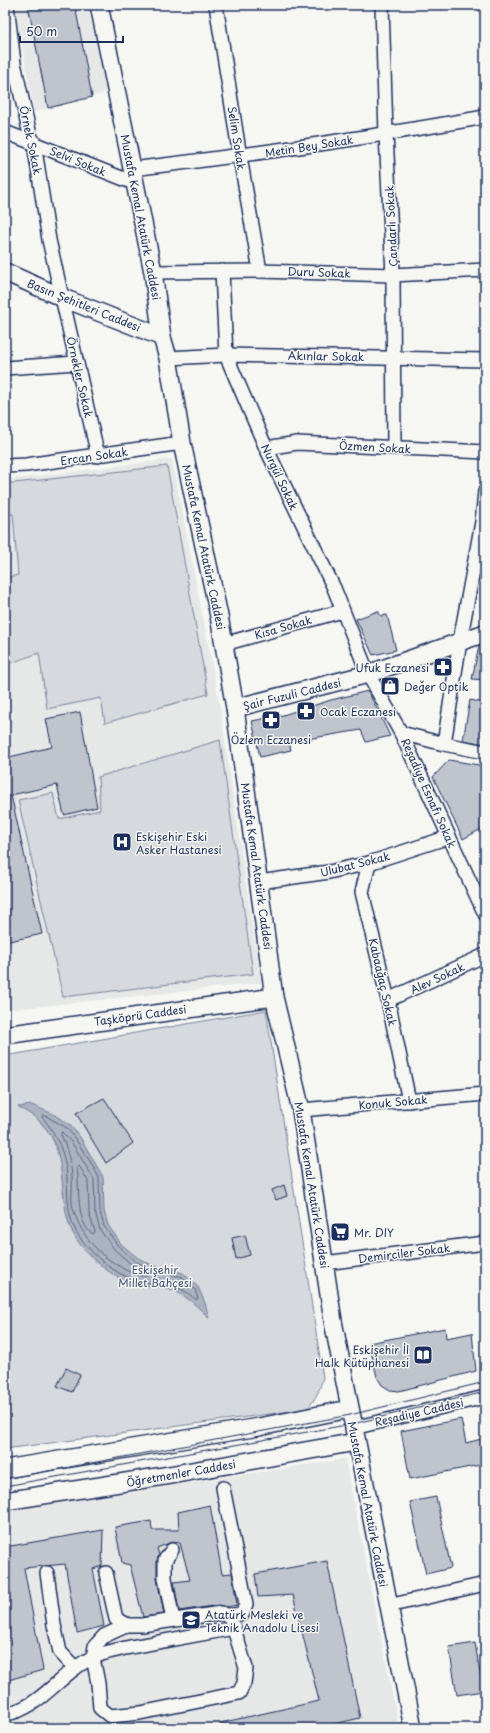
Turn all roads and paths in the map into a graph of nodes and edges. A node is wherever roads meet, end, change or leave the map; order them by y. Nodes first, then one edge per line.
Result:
1 (7, 5) edge
2 (99, 5) edge
3 (216, 5) edge
4 (382, 5) edge
5 (10, 62) edge
6 (485, 117) edge
7 (5, 132) edge
8 (386, 134) junction
9 (34, 143) junction
10 (240, 157) junction
11 (130, 175) junction
12 (485, 270) edge
13 (222, 271) junction
14 (260, 271) junction
15 (5, 272) edge
16 (154, 272) junction
17 (394, 275) junction
18 (63, 298) junction
19 (162, 337) junction
20 (226, 355) junction
21 (393, 357) junction
22 (168, 358) junction
23 (485, 360) edge
24 (76, 363) junction
25 (5, 368) edge
26 (182, 443) junction
27 (266, 448) junction
28 (394, 448) junction
29 (485, 452) edge
30 (98, 456) junction
31 (5, 466) edge
32 (485, 491) edge
33 (342, 611) junction
34 (485, 633) edge
35 (460, 640) junction
36 (224, 644) junction
37 (368, 674) junction
38 (235, 708) junction
39 (401, 733) junction
40 (444, 744) junction
41 (485, 752) edge
42 (449, 837) junction
43 (369, 863) junction
44 (259, 882) junction
45 (478, 887) edge
46 (485, 914) edge
47 (485, 955) edge
48 (274, 997) junction
49 (388, 1000) junction
50 (5, 1036) edge
51 (485, 1094) edge
52 (409, 1101) junction
53 (301, 1110) junction
54 (485, 1243) edge
55 (324, 1263) junction
56 (485, 1397) edge
57 (349, 1409) junction
58 (354, 1435) junction
59 (5, 1469) edge
60 (223, 1488) dead end
61 (5, 1500) edge
62 (172, 1550) dead end
63 (47, 1573) dead end
64 (106, 1573) dead end
65 (485, 1584) edge
66 (388, 1606) junction
67 (173, 1620) junction
68 (232, 1622) junction
69 (150, 1624) junction
70 (128, 1625) junction
71 (153, 1644) junction
72 (93, 1658) junction
73 (75, 1668) junction
74 (5, 1714) edge
75 (413, 1728) edge

1 - 5 street, Örnek Sokak
2 - 11 main road, Mustafa Kemal Atatürk Caddesi
3 - 10 street, Selim Sokak
4 - 8 street, Çandarlı Sokak
5 - 9 street, Örnek Sokak
6 - 8 street, Metin Bey Sokak
7 - 9 street, Selvi Sokak
8 - 10 street, Metin Bey Sokak
8 - 17 street, Çandarlı Sokak
9 - 11 street, Selvi Sokak
9 - 18 street, Örnek Sokak
10 - 11 street, Metin Bey Sokak
10 - 14 street, Selim Sokak
11 - 16 main road, Mustafa Kemal Atatürk Caddesi
12 - 17 street, Duru Sokak
13 - 14 street, Duru Sokak
13 - 16 street, Duru Sokak
13 - 20 street, Nurgül Sokak
14 - 17 street, Duru Sokak
15 - 18 main road, Basın Şehitleri Caddesi
16 - 19 main road, Mustafa Kemal Atatürk Caddesi
17 - 21 street, Çandarlı Sokak
18 - 19 main road, Basın Şehitleri Caddesi
18 - 24 street, Örnekler Sokak
19 - 22 main road, Mustafa Kemal Atatürk Caddesi
20 - 21 street, Akınlar Sokak
20 - 22 street, Akınlar Sokak
20 - 27 street, Nurgül Sokak
21 - 23 street, Akınlar Sokak
21 - 28 street, Çandarlı Sokak
22 - 26 main road, Mustafa Kemal Atatürk Caddesi
24 - 25 street
24 - 30 street, Örnekler Sokak
26 - 30 street, Ercan Sokak
26 - 36 main road, Mustafa Kemal Atatürk Caddesi
27 - 28 street, Özmen Sokak
27 - 33 street, Nurgül Sokak
28 - 29 street, Özmen Sokak
30 - 31 street, Ercan Sokak
32 - 35 street
33 - 36 street, Kısa Sokak
33 - 37 street, Nurgül Sokak
34 - 35 main road, Şair Fuzuli Caddesi
35 - 37 main road, Şair Fuzuli Caddesi
35 - 40 street
36 - 38 main road, Mustafa Kemal Atatürk Caddesi
37 - 38 main road, Şair Fuzuli Caddesi
37 - 39 street, Reşadiye Esnafı Sokak
38 - 44 main road, Mustafa Kemal Atatürk Caddesi
39 - 40 street
39 - 42 street, Reşadiye Esnafı Sokak
40 - 41 street
42 - 43 street, Ulubat Sokak
42 - 45 street, Reşadiye Esnafı Sokak
43 - 44 street, Ulubat Sokak
43 - 49 street, Kabaağaç Sokak
44 - 48 main road, Mustafa Kemal Atatürk Caddesi
45 - 46 street, Reşadiye Esnafı Sokak
47 - 49 street, Alev Sokak
48 - 50 main road, Taşköprü Caddesi
48 - 53 main road, Mustafa Kemal Atatürk Caddesi
49 - 52 street, Kabaağaç Sokak
51 - 52 street, Konuk Sokak
52 - 53 street, Konuk Sokak
53 - 55 main road, Mustafa Kemal Atatürk Caddesi
54 - 55 street, Demirciler Sokak
55 - 57 main road, Mustafa Kemal Atatürk Caddesi
56 - 58 street, Reşadiye Caddesi
57 - 58 main road, Mustafa Kemal Atatürk Caddesi
57 - 59 main road
58 - 61 main road, Öğretmenler Caddesi
58 - 66 main road, Mustafa Kemal Atatürk Caddesi
60 - 68 street
62 - 67 street
63 - 73 street
64 - 70 street
65 - 66 street
66 - 75 main road, Mustafa Kemal Atatürk Caddesi
67 - 68 street
67 - 69 street
68 - 71 street
68 - 72 street
69 - 70 street
69 - 71 street
70 - 72 street
71 - 72 street
72 - 73 street
73 - 74 street

